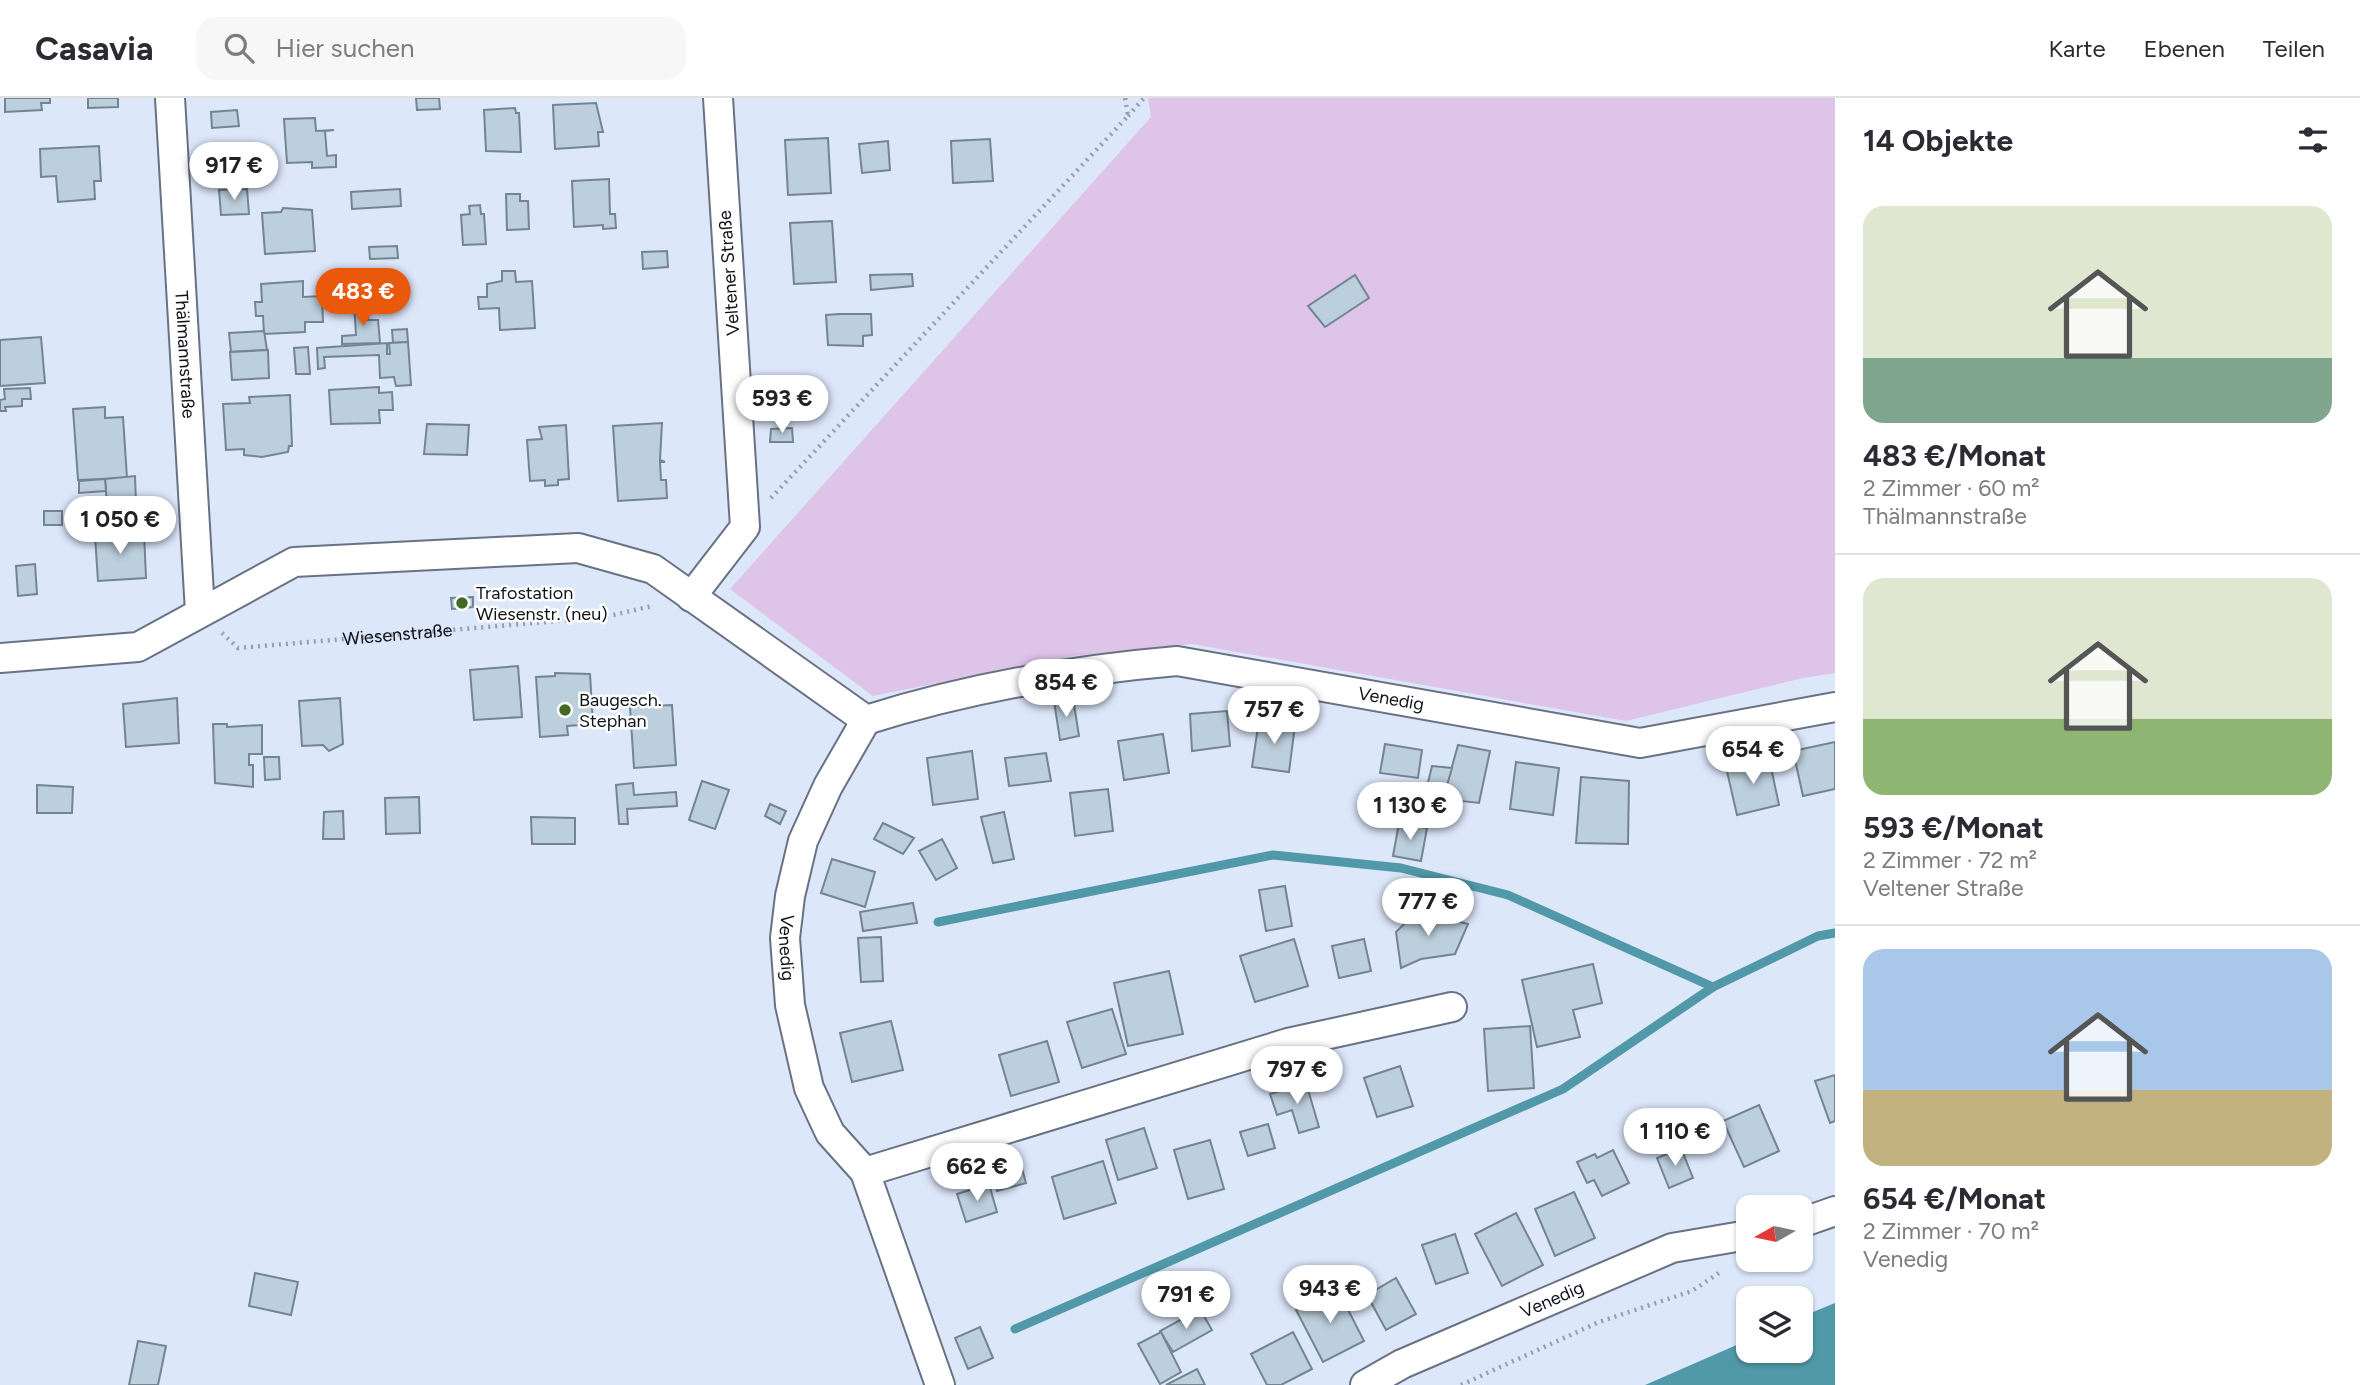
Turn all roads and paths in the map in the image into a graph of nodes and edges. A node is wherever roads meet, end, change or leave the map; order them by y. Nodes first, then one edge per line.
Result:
1 (170, 98) edge
2 (718, 98) edge
3 (1125, 98) edge
4 (1144, 98) edge
5 (1128, 116) junction
6 (745, 527) junction
7 (691, 597) junction
8 (200, 612) junction
9 (0, 658) edge
10 (1835, 707) edge
11 (866, 720) junction
12 (1452, 1007) dead end
13 (865, 1172) junction
14 (1835, 1211) edge
15 (1813, 1219) edge
16 (1736, 1237) edge
17 (1726, 1268) dead end
18 (940, 1385) edge
19 (1365, 1385) edge
20 (1461, 1385) edge

1 - 8 street, Thälmannstraße
2 - 6 street, Veltener Straße
3 - 5 path
4 - 5 path
5 - 6 path
6 - 7 street
7 - 8 path, Wiesenstraße
7 - 8 street
7 - 11 street
8 - 9 street
10 - 11 street, Venedig
11 - 13 street, Venedig
12 - 13 street
13 - 18 street, Venedig
14 - 15 street
16 - 19 street, Venedig
17 - 20 path

